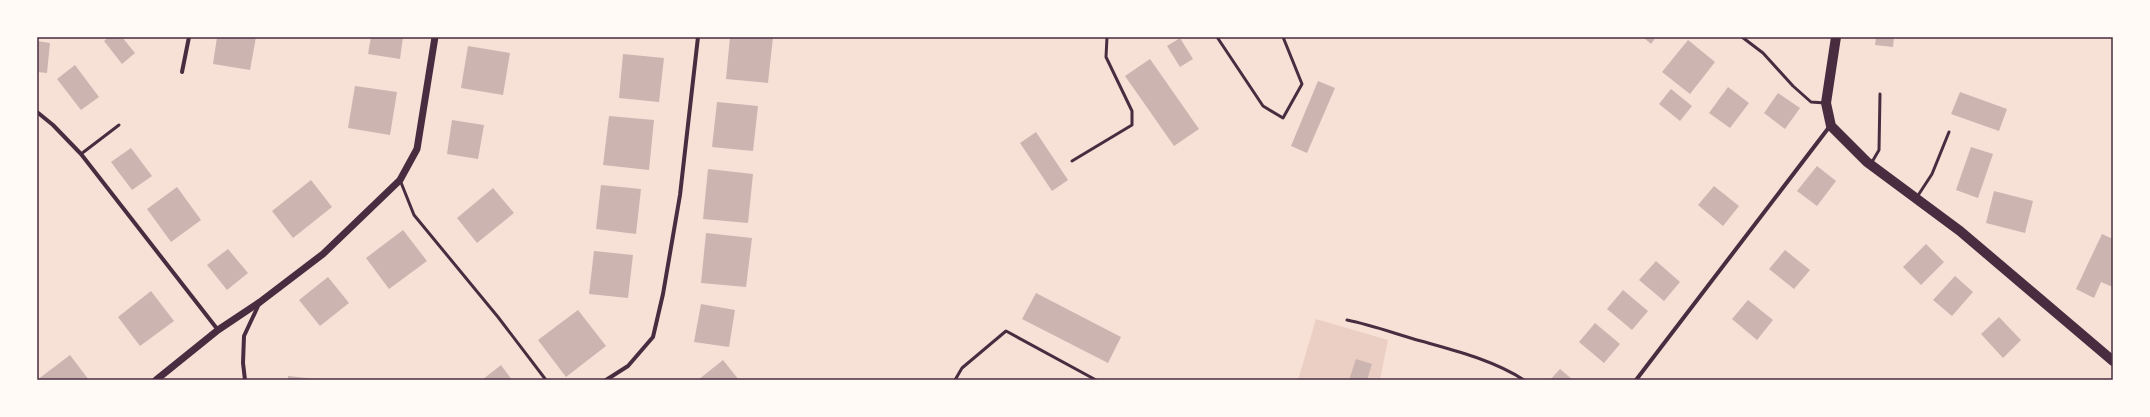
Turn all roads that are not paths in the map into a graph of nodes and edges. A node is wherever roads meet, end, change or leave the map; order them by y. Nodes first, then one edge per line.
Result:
1 (189, 37) edge
2 (435, 37) edge
3 (698, 37) edge
4 (1107, 37) edge
5 (1217, 37) edge
6 (1283, 37) edge
7 (1742, 37) edge
8 (1836, 37) edge
9 (182, 72) dead end
10 (1880, 94) dead end
11 (1826, 103) junction
12 (37, 112) edge
13 (119, 125) dead end
14 (1831, 126) junction
15 (1949, 132) dead end
16 (81, 154) junction
17 (1072, 161) dead end
18 (1871, 164) junction
19 (400, 180) junction
20 (1916, 198) junction
21 (260, 302) junction
22 (1347, 320) dead end
23 (218, 330) junction
24 (2113, 361) edge
25 (156, 380) edge
26 (245, 380) edge
27 (546, 380) edge
28 (606, 380) edge
29 (955, 380) edge
30 (1096, 380) edge
31 (1524, 380) edge
32 (1636, 380) edge

1 - 9 street
2 - 19 street
3 - 28 street
4 - 17 lane
5 - 6 lane
7 - 11 lane
8 - 11 main road
10 - 18 lane
11 - 14 main road
12 - 16 street
13 - 16 lane
14 - 18 main road
14 - 32 street
15 - 20 lane
16 - 23 street
18 - 20 main road
19 - 21 street
19 - 27 lane
20 - 24 main road
21 - 23 street
21 - 26 street
22 - 31 lane
23 - 25 street
29 - 30 lane

